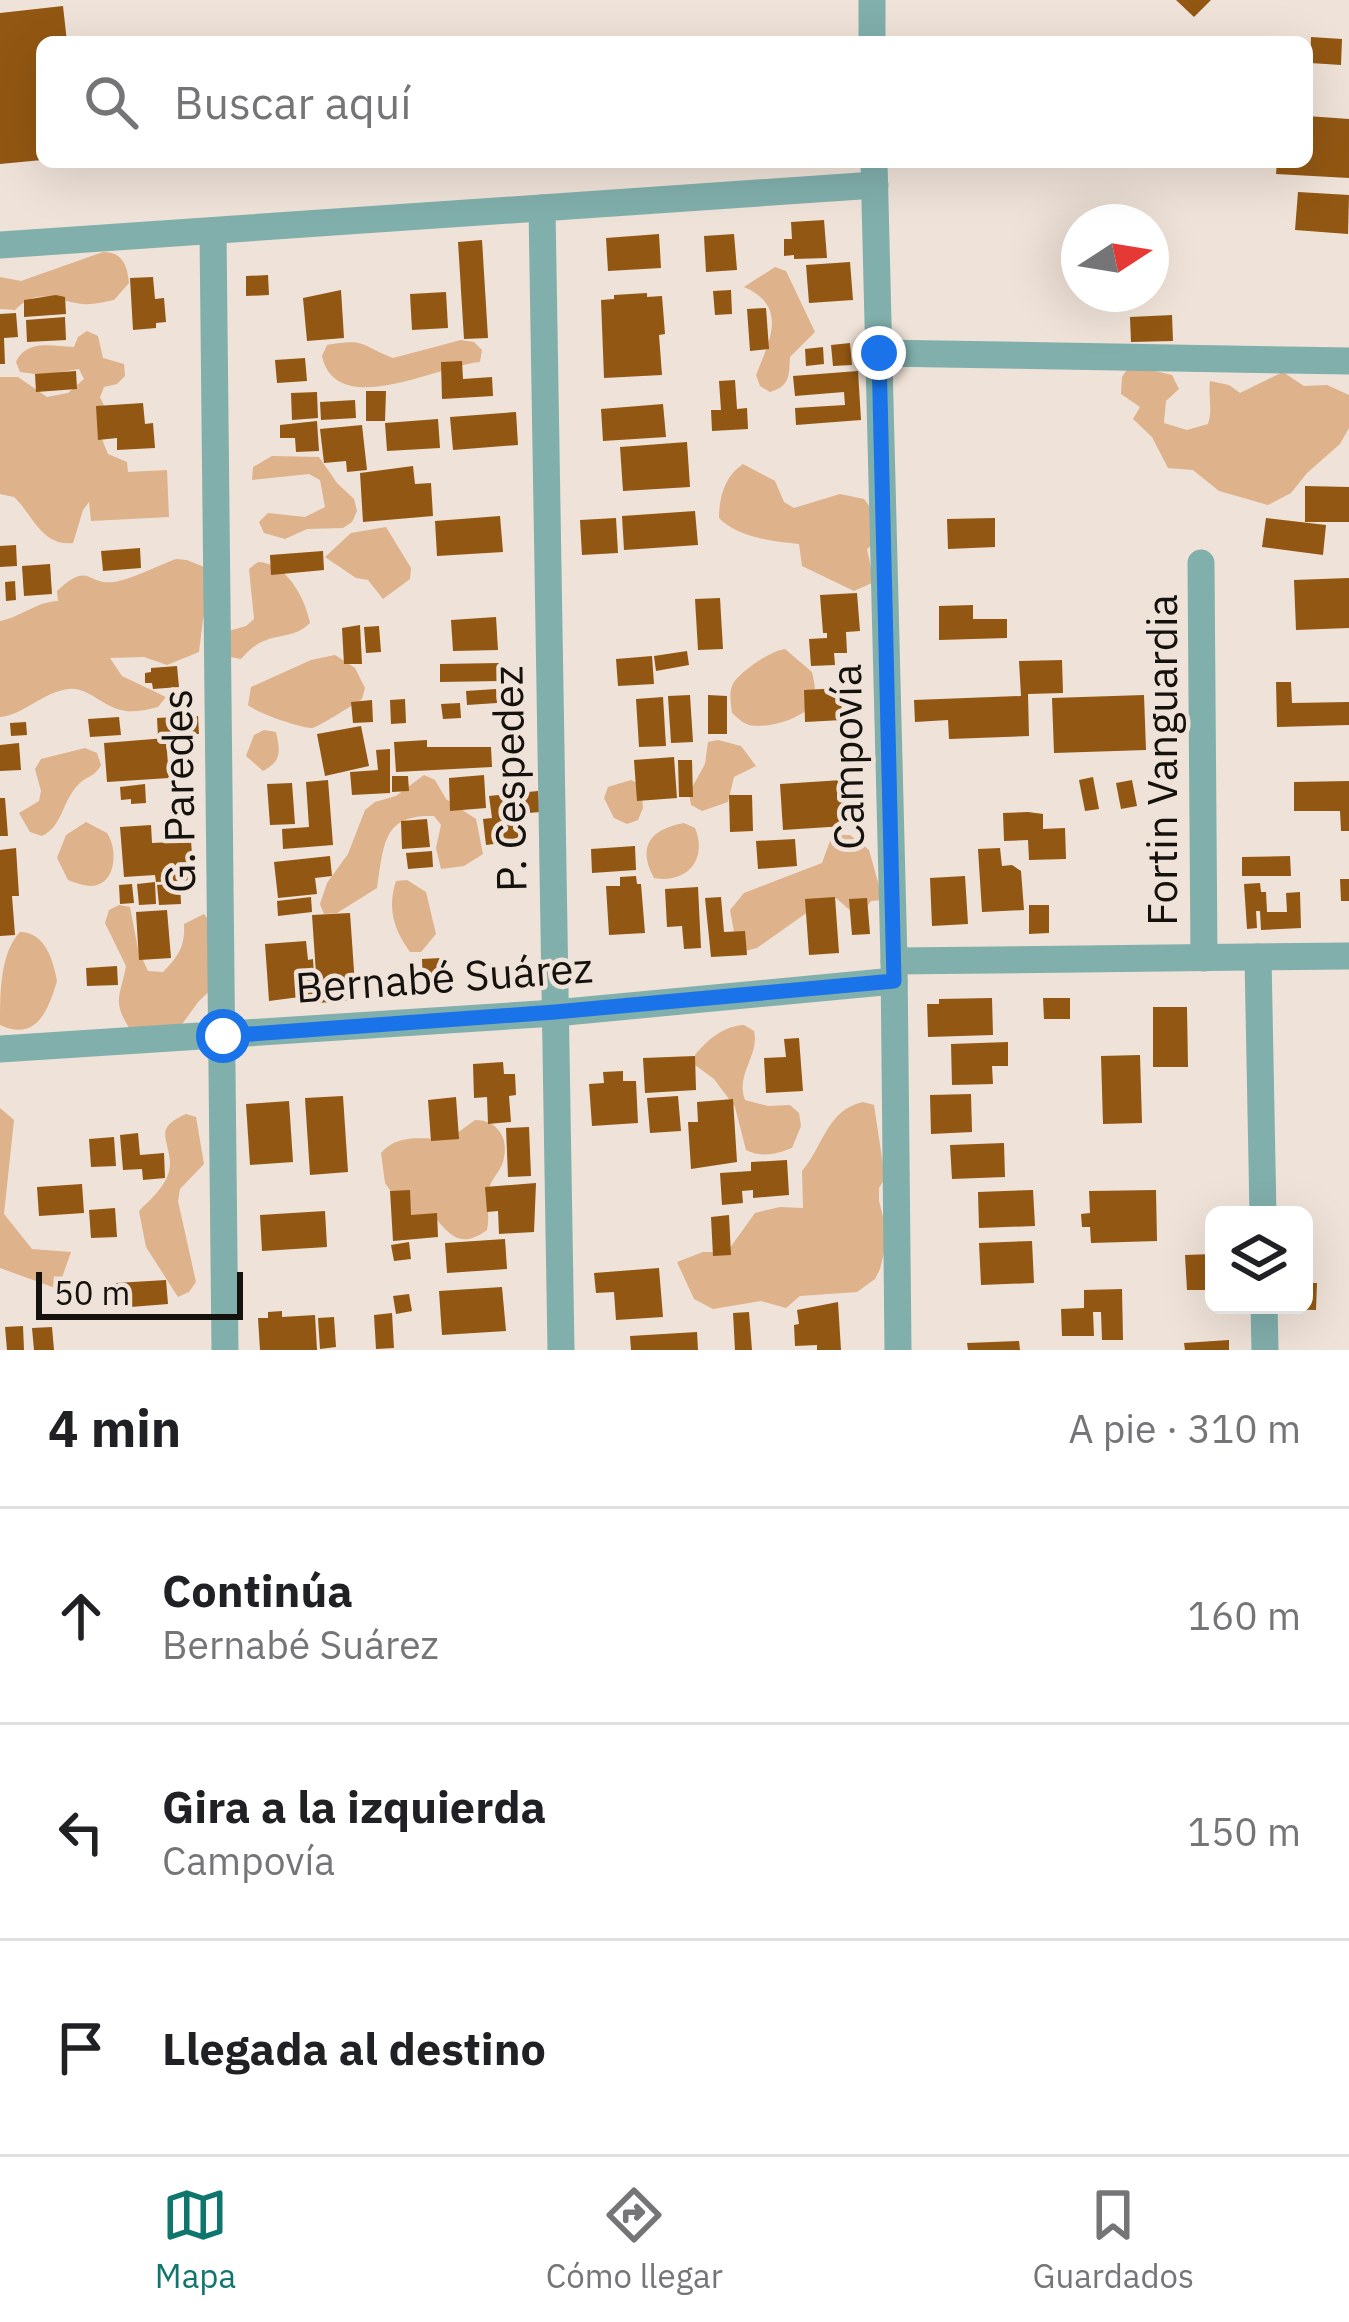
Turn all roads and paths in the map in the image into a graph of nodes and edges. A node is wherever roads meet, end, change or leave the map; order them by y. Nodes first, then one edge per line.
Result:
1 (872, 0) edge
2 (872, 36) edge
3 (874, 174) edge
4 (542, 208) junction
5 (213, 230) junction
6 (0, 245) edge
7 (879, 353) junction
8 (1349, 362) edge
9 (1202, 563) dead end
10 (1349, 956) edge
11 (1258, 957) junction
12 (1204, 958) junction
13 (894, 971) junction
14 (555, 1012) junction
15 (223, 1036) junction
16 (0, 1049) edge
17 (1263, 1206) edge
18 (1264, 1314) edge
19 (225, 1350) edge
20 (561, 1350) edge
21 (898, 1350) edge
22 (1265, 1350) edge

1 - 2 street
3 - 4 street
3 - 7 street, Campovía
4 - 5 street
4 - 14 street, P. Cespedez
5 - 6 street
5 - 15 street, G. Paredes
7 - 8 street
7 - 13 street, Campovía
9 - 12 street, Fortin Vanguardia
10 - 11 street, Bernabé Suárez
11 - 12 street, Bernabé Suárez
11 - 17 street
12 - 13 street, Bernabé Suárez
13 - 14 street, Bernabé Suárez
13 - 21 street, Campovía
14 - 15 street, Bernabé Suárez
14 - 20 street, P. Cespedez
15 - 16 street, Bernabé Suárez
15 - 19 street, G. Paredes
18 - 22 street

